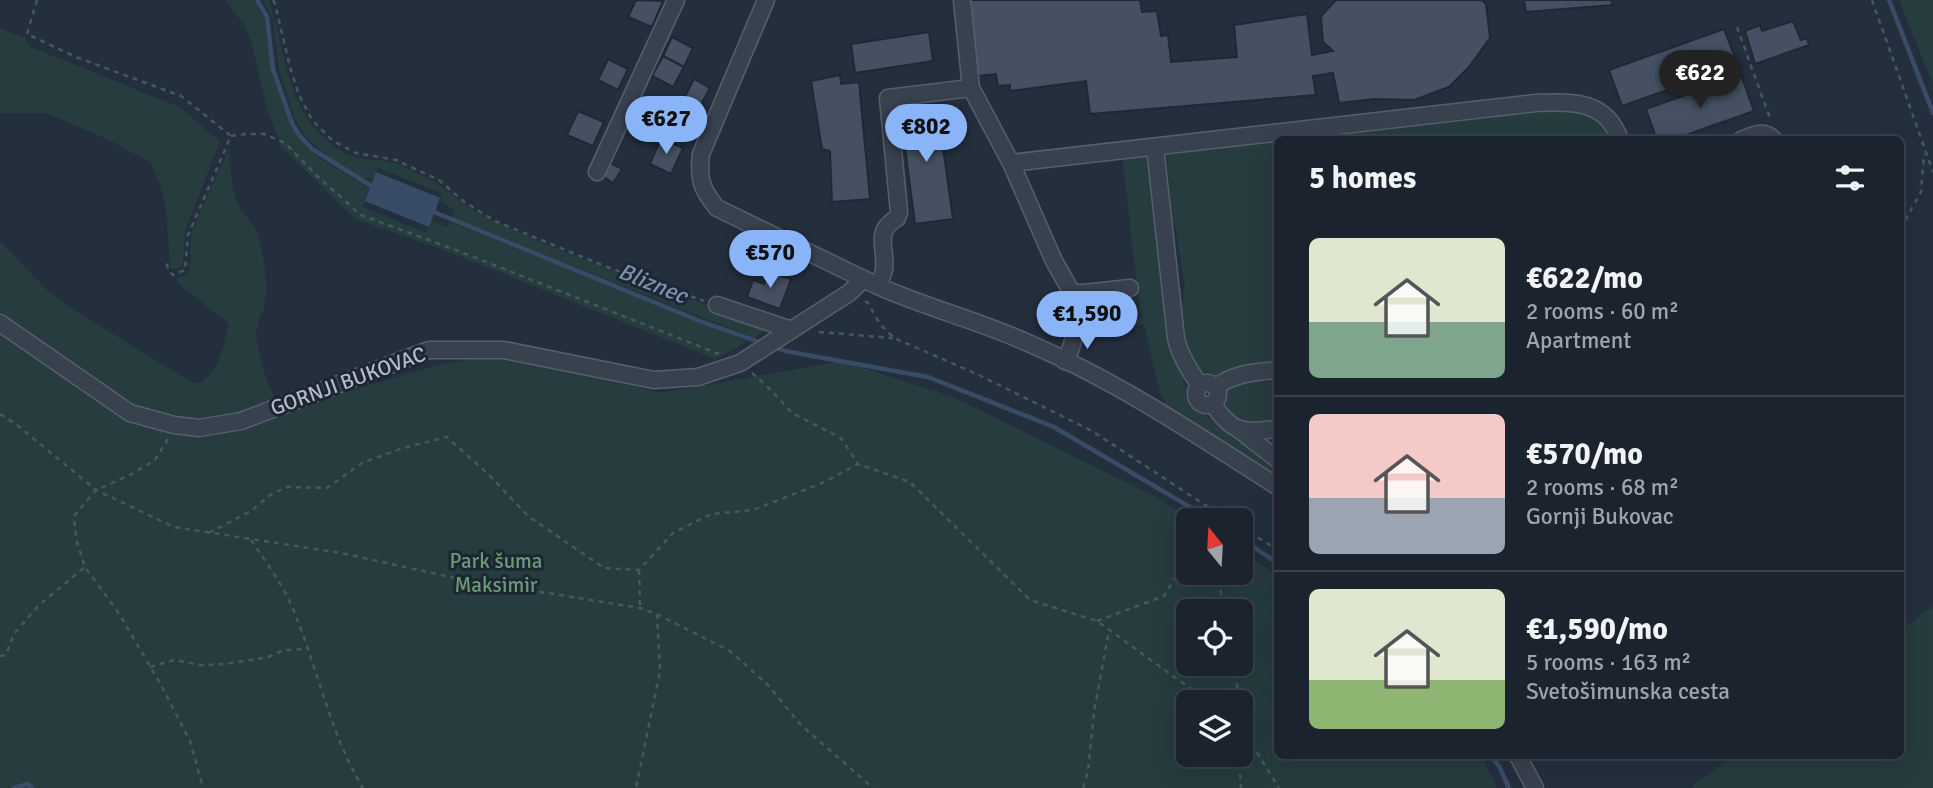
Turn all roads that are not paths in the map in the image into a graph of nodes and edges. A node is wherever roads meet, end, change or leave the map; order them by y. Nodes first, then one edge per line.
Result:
1 (676, 0) edge
2 (766, 0) edge
3 (962, 0) edge
4 (971, 88) junction
5 (1618, 136) edge
6 (1753, 136) edge
7 (1770, 136) edge
8 (1154, 147) junction
9 (1011, 163) junction
10 (597, 172) dead end
11 (871, 283) junction
12 (1130, 288) dead end
13 (1072, 293) junction
14 (718, 305) road end
15 (0, 323) edge
16 (786, 333) junction
17 (1065, 361) junction
18 (1274, 371) edge
19 (1210, 393) junction
20 (1236, 428) junction
21 (1274, 429) edge
22 (1274, 457) edge
23 (1274, 484) edge
24 (1520, 759) edge
25 (1535, 788) edge

1 - 10 street
2 - 11 street
3 - 4 street
4 - 9 street
4 - 11 street
5 - 8 street
6 - 7 street
8 - 9 street
8 - 19 street
9 - 13 street
11 - 16 street, GORNJI BUKOVAC
11 - 17 street
12 - 13 street
13 - 17 street
14 - 16 street
15 - 16 street, GORNJI BUKOVAC
17 - 23 street
18 - 19 street
19 - 20 street
20 - 21 street
20 - 22 street
24 - 25 street

